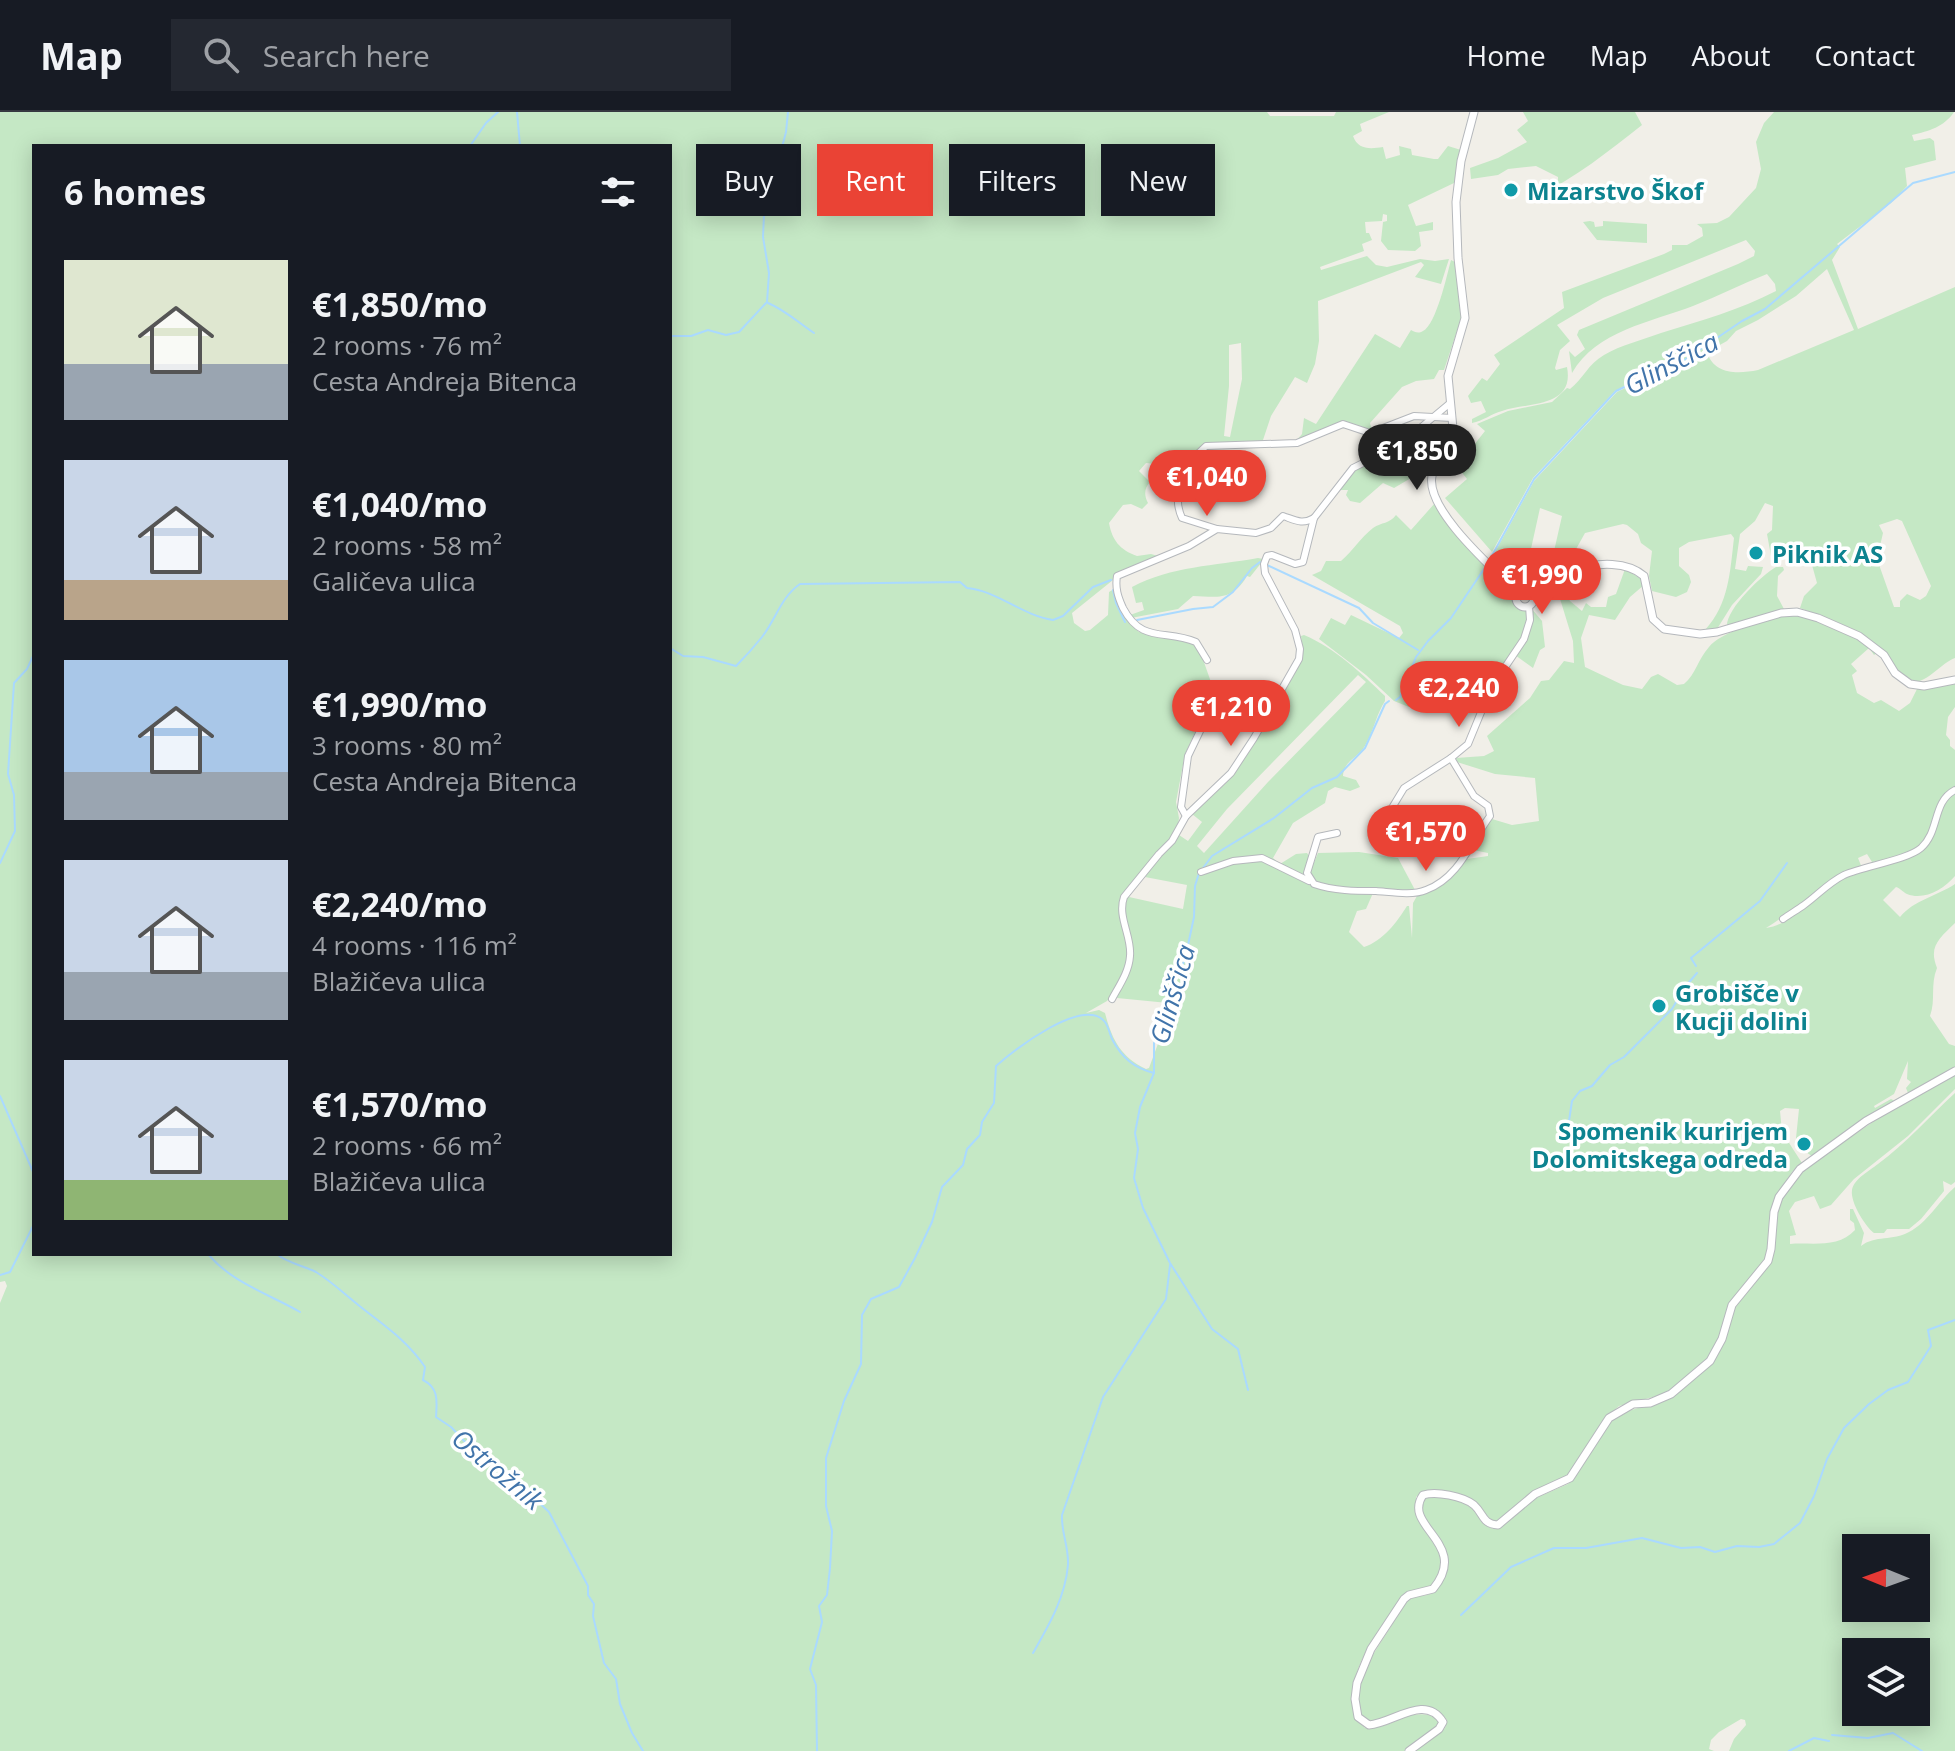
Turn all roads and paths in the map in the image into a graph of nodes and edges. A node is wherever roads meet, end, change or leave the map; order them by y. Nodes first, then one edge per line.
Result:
1 (1474, 112) edge
2 (1449, 404) junction
3 (1437, 416) junction
4 (1452, 418) junction
5 (1314, 518) junction
6 (1217, 529) junction
7 (1518, 593) junction
8 (1533, 595) junction
9 (1529, 606) junction
10 (1207, 660) dead end
11 (1955, 680) edge
12 (1201, 729) dead end
13 (1451, 758) junction
14 (1955, 790) edge
15 (1186, 816) junction
16 (1337, 833) dead end
17 (1378, 834) dead end
18 (1201, 872) dead end
19 (1310, 881) junction
20 (1783, 919) dead end
21 (1112, 999) dead end
22 (1955, 1071) edge
23 (1409, 1751) edge

1 - 2 street
2 - 3 street
2 - 4 street
3 - 4 street
3 - 5 street
3 - 6 street
4 - 7 street
5 - 6 street
5 - 15 street
6 - 10 street
7 - 8 street
7 - 9 street
8 - 9 street
8 - 11 street
9 - 13 street
12 - 15 street
13 - 17 street
13 - 19 street
14 - 20 street
15 - 21 street
16 - 19 street
18 - 19 street
22 - 23 street

